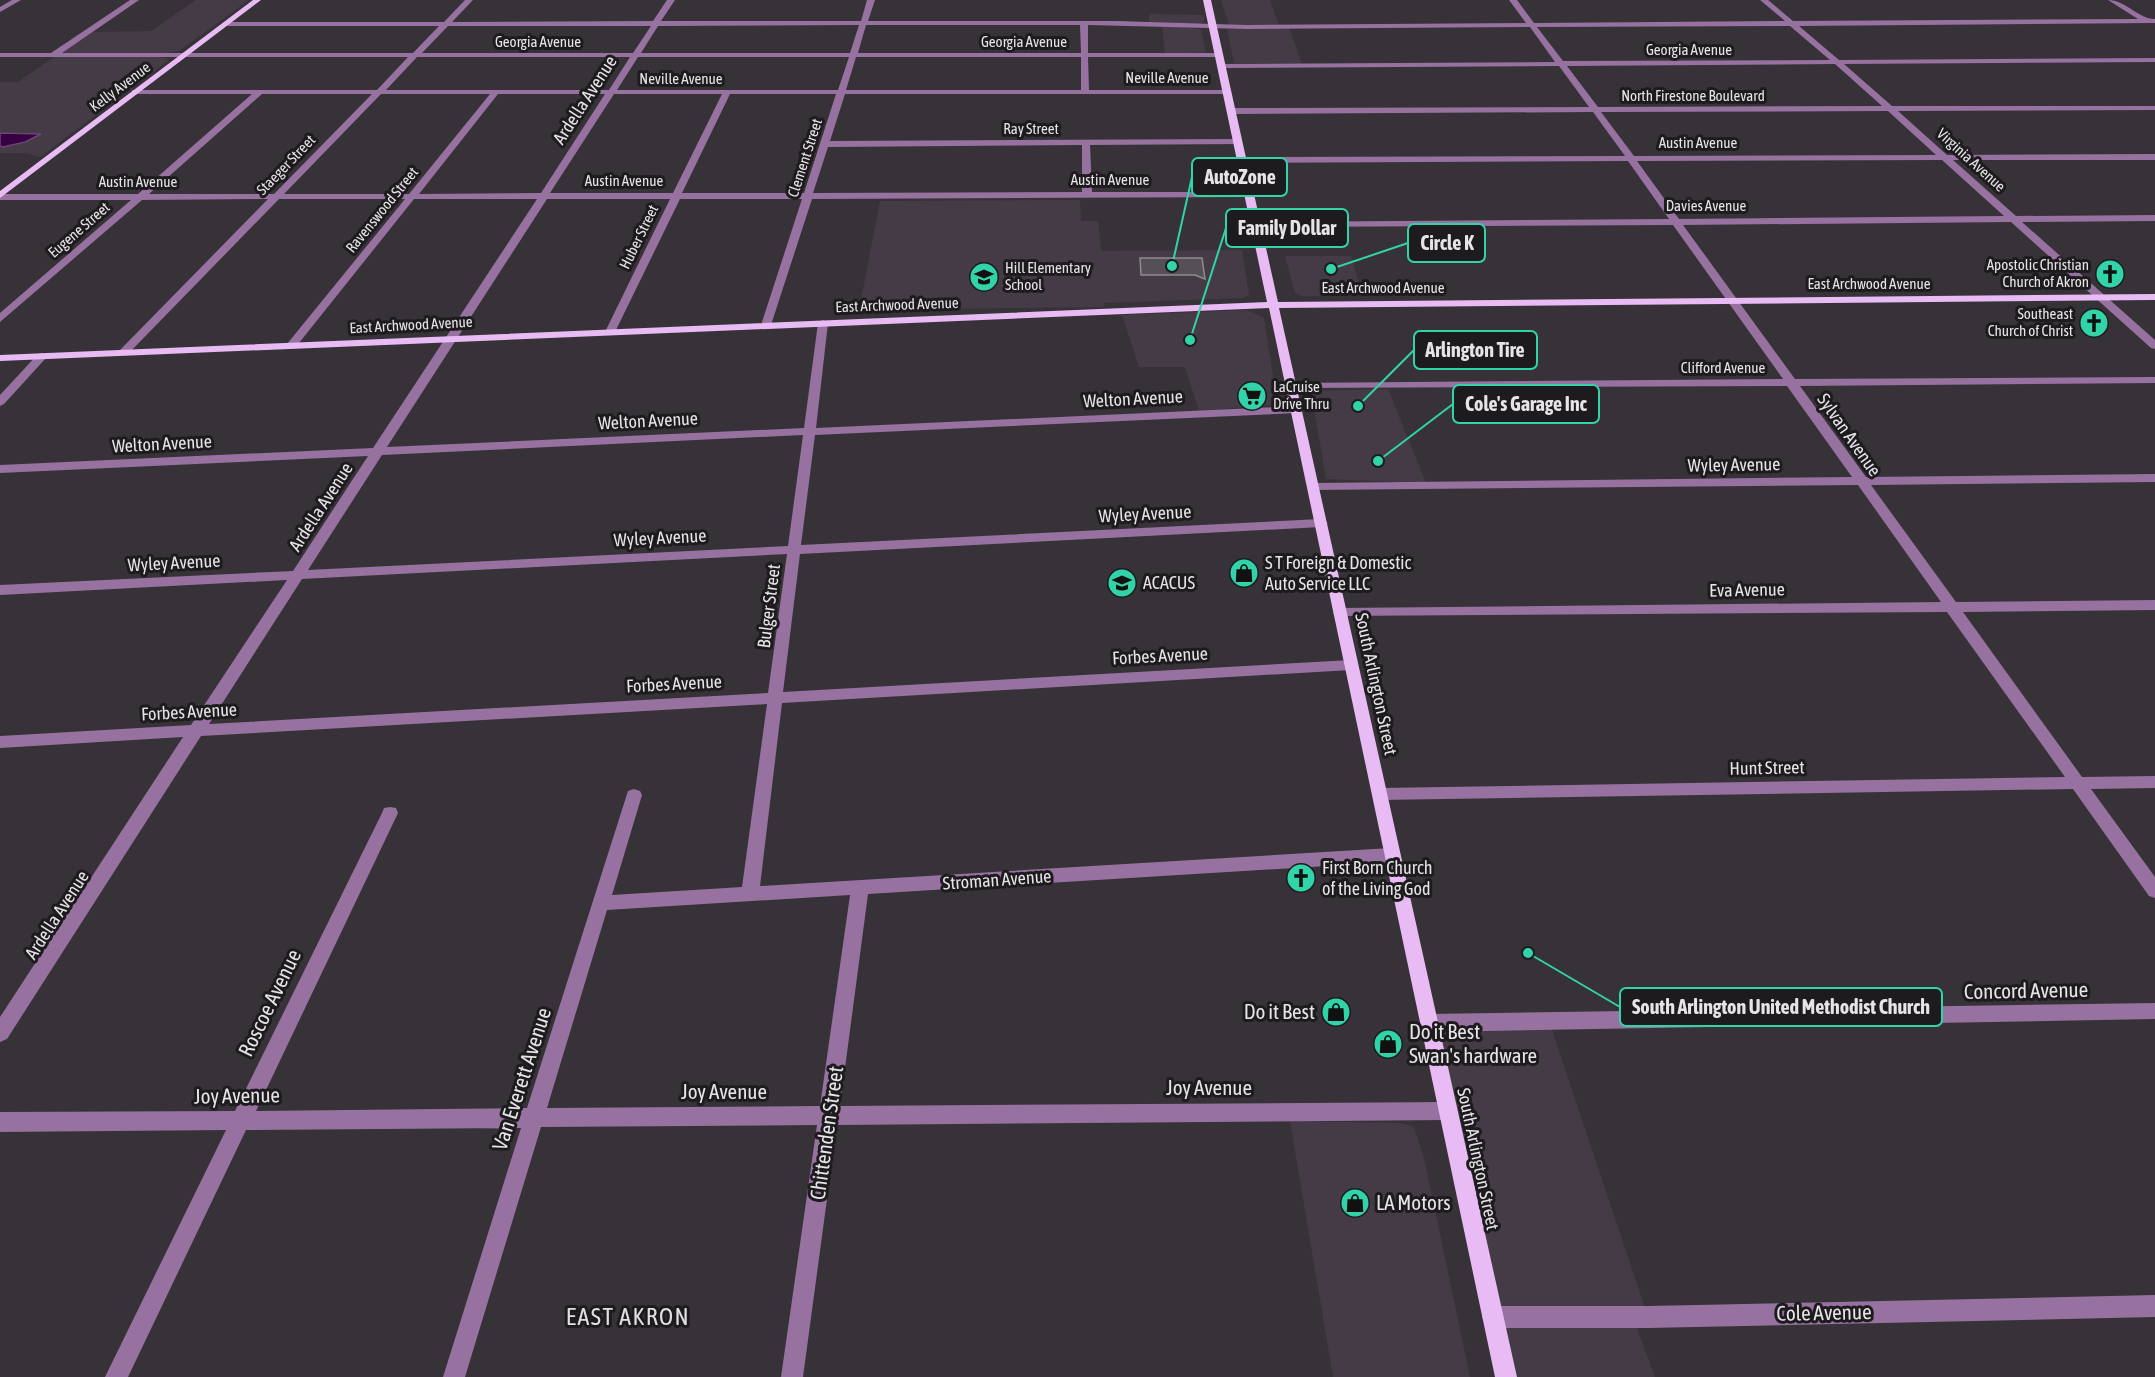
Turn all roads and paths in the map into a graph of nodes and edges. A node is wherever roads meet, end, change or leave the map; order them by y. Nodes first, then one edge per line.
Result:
1 (16, 0) edge
2 (135, 0) edge
3 (257, 0) edge
4 (469, 0) edge
5 (671, 0) edge
6 (870, 0) edge
7 (1207, 0) edge
8 (1513, 0) edge
9 (1764, 0) edge
10 (2112, 0) edge
11 (0, 10) edge
12 (2152, 22) edge
13 (656, 23) junction
14 (863, 23) junction
15 (1084, 23) junction
16 (1791, 23) junction
17 (226, 24) junction
18 (445, 24) junction
19 (1531, 25) junction
20 (1212, 27) junction
21 (0, 55) edge
22 (53, 55) junction
23 (1085, 55) junction
24 (1219, 55) junction
25 (183, 56) junction
26 (414, 56) junction
27 (635, 56) junction
28 (852, 56) junction
29 (2155, 60) edge
30 (1837, 62) junction
31 (1562, 64) junction
32 (1222, 66) junction
33 (135, 92) junction
34 (260, 92) junction
35 (378, 92) junction
36 (496, 92) junction
37 (612, 92) junction
38 (727, 92) junction
39 (840, 92) junction
40 (1085, 92) junction
41 (1227, 92) junction
42 (2155, 108) edge
43 (1890, 109) junction
44 (1594, 110) junction
45 (1232, 111) junction
46 (1238, 142) junction
47 (1086, 143) junction
48 (824, 144) junction
49 (2155, 157) edge
50 (1630, 158) junction
51 (1945, 158) junction
52 (1242, 160) junction
53 (1087, 195) junction
54 (1249, 195) junction
55 (0, 196) edge
56 (412, 196) junction
57 (545, 196) junction
58 (676, 196) junction
59 (806, 196) junction
60 (140, 197) junction
61 (275, 197) junction
62 (2155, 218) edge
63 (2013, 219) junction
64 (1675, 222) junction
65 (1257, 225) junction
66 (2155, 297) edge
67 (2101, 298) junction
68 (1731, 300) junction
69 (1273, 304) junction
70 (0, 319) edge
71 (823, 323) junction
72 (766, 325) junction
73 (610, 332) junction
74 (453, 338) junction
75 (291, 346) junction
76 (2155, 346) edge
77 (124, 352) junction
78 (42, 356) junction
79 (0, 358) edge
80 (2155, 380) edge
81 (1790, 382) junction
82 (1292, 386) junction
83 (0, 402) edge
84 (1297, 409) junction
85 (810, 432) junction
86 (379, 452) junction
87 (0, 469) edge
88 (2155, 478) edge
89 (1860, 481) junction
90 (1314, 487) junction
91 (1321, 523) junction
92 (795, 549) junction
93 (299, 575) junction
94 (0, 590) edge
95 (2155, 605) edge
96 (1950, 607) junction
97 (1340, 614) junction
98 (1351, 665) junction
99 (775, 698) junction
100 (198, 731) junction
101 (0, 742) edge
102 (2155, 782) edge
103 (2077, 783) junction
104 (1380, 794) junction
105 (634, 795) dead end
106 (390, 813) dead end
107 (1391, 855) junction
108 (860, 889) junction
109 (2155, 891) edge
110 (750, 894) junction
111 (602, 903) junction
112 (2155, 1011) edge
113 (1430, 1023) junction
114 (0, 1033) edge
115 (1447, 1111) junction
116 (829, 1116) junction
117 (534, 1118) junction
118 (241, 1120) junction
119 (0, 1122) edge
120 (2155, 1306) edge
121 (1493, 1317) junction
122 (116, 1377) edge
123 (454, 1377) edge
124 (792, 1377) edge
125 (1506, 1377) edge

1 - 11 street
2 - 22 street
3 - 17 main road, Kelly Avenue
4 - 18 street, Staeger Street
5 - 13 street, Ardella Avenue
6 - 14 street, Clement Street
7 - 20 main road, South Arlington Street
8 - 19 street, Sylvan Avenue
9 - 16 street, Virginia Avenue
10 - 12 street
12 - 16 street
13 - 14 street
13 - 18 street
13 - 27 street, Ardella Avenue
14 - 15 street
14 - 28 street, Clement Street
15 - 20 street
15 - 23 street
16 - 19 street
16 - 30 street, Virginia Avenue
17 - 18 street
17 - 25 main road, Kelly Avenue
18 - 26 street, Staeger Street
19 - 20 street
19 - 31 street, Sylvan Avenue
20 - 24 main road, South Arlington Street
21 - 22 street, Georgia Avenue
22 - 25 street, Georgia Avenue
23 - 24 street, Georgia Avenue
23 - 28 street, Georgia Avenue
23 - 40 street
24 - 32 main road, South Arlington Street
25 - 26 street, Georgia Avenue
25 - 33 main road, Kelly Avenue
26 - 27 street, Georgia Avenue
26 - 35 street, Staeger Street
27 - 28 street, Georgia Avenue
27 - 37 street, Ardella Avenue
28 - 39 street, Clement Street
29 - 30 street, Georgia Avenue
30 - 31 street, Georgia Avenue
30 - 43 street, Virginia Avenue
31 - 32 street, Georgia Avenue
31 - 44 street, Sylvan Avenue
32 - 41 main road, South Arlington Street
33 - 34 street, Neville Avenue
33 - 55 main road, Kelly Avenue
34 - 35 street, Neville Avenue
34 - 60 street, Eugene Street
35 - 36 street, Neville Avenue
35 - 61 street, Staeger Street
36 - 37 street, Neville Avenue
36 - 56 street, Ravenswood Street
37 - 38 street, Neville Avenue
37 - 57 street, Ardella Avenue
38 - 39 street, Neville Avenue
38 - 58 street, Huber Street
39 - 40 street, Neville Avenue
39 - 48 street, Clement Street
40 - 41 street, Neville Avenue
41 - 45 main road, South Arlington Street
42 - 43 street, North Firestone Boulevard
43 - 44 street, North Firestone Boulevard
43 - 51 street, Virginia Avenue
44 - 45 street, North Firestone Boulevard
44 - 50 street, Sylvan Avenue
45 - 46 main road, South Arlington Street
46 - 47 street, Ray Street
46 - 52 main road, South Arlington Street
47 - 48 street, Ray Street
47 - 53 street
48 - 59 street, Clement Street
49 - 51 street, Austin Avenue
50 - 51 street, Austin Avenue
50 - 52 street, Austin Avenue
50 - 64 street, Sylvan Avenue
51 - 63 street, Virginia Avenue
52 - 54 main road, South Arlington Street
53 - 54 street, Austin Avenue
53 - 59 street, Austin Avenue
54 - 65 main road, South Arlington Street
55 - 60 street, Austin Avenue
56 - 57 street, Austin Avenue
56 - 61 street, Austin Avenue
56 - 75 street, Ravenswood Street
57 - 58 street, Austin Avenue
57 - 74 street, Ardella Avenue
58 - 59 street, Austin Avenue
58 - 73 street, Huber Street
59 - 72 street, Clement Street
60 - 61 street, Austin Avenue
60 - 70 street, Eugene Street
61 - 77 street, Staeger Street
62 - 63 street, Davies Avenue
63 - 64 street, Davies Avenue
63 - 67 street, Virginia Avenue
64 - 65 street, Davies Avenue
64 - 68 street, Sylvan Avenue
65 - 69 main road, South Arlington Street
66 - 67 main road, East Archwood Avenue
67 - 68 main road, East Archwood Avenue
67 - 76 street, Virginia Avenue
68 - 69 main road, East Archwood Avenue
68 - 81 street, Sylvan Avenue
69 - 71 main road, East Archwood Avenue
69 - 82 main road, South Arlington Street
71 - 72 main road, East Archwood Avenue
71 - 85 street, Bulger Street
72 - 73 main road, East Archwood Avenue
73 - 74 main road, East Archwood Avenue
74 - 75 main road, East Archwood Avenue
74 - 86 street, Ardella Avenue
75 - 77 main road, East Archwood Avenue
77 - 78 main road, East Archwood Avenue
78 - 79 main road, East Archwood Avenue
78 - 83 street
80 - 81 street, Clifford Avenue
81 - 82 street, Clifford Avenue
81 - 89 street, Sylvan Avenue
82 - 84 main road, South Arlington Street
84 - 85 street, Welton Avenue
84 - 90 main road, South Arlington Street
85 - 86 street, Welton Avenue
85 - 92 street, Bulger Street
86 - 87 street, Welton Avenue
86 - 93 street, Ardella Avenue
88 - 89 street, Wyley Avenue
89 - 90 street, Wyley Avenue
89 - 96 street, Sylvan Avenue
90 - 91 main road, South Arlington Street
91 - 92 street, Wyley Avenue
91 - 97 main road, South Arlington Street
92 - 93 street, Wyley Avenue
92 - 99 street, Bulger Street
93 - 94 street, Wyley Avenue
93 - 100 street, Ardella Avenue
95 - 96 street, Eva Avenue
96 - 97 street, Eva Avenue
96 - 103 street, Sylvan Avenue
97 - 98 main road, South Arlington Street
98 - 99 street, Forbes Avenue
98 - 104 main road, South Arlington Street
99 - 100 street, Forbes Avenue
99 - 110 street, Bulger Street
100 - 101 street, Forbes Avenue
100 - 114 street, Ardella Avenue
102 - 103 street, Hunt Street
103 - 104 street, Hunt Street
103 - 109 street, Sylvan Avenue
104 - 107 main road, South Arlington Street
105 - 111 street, Van Everett Avenue
106 - 118 street, Roscoe Avenue
107 - 108 street, Stroman Avenue
107 - 113 main road, South Arlington Street
108 - 110 street, Stroman Avenue
108 - 116 street, Chittenden Street
110 - 111 street, Stroman Avenue
111 - 117 street, Van Everett Avenue
112 - 113 street, Concord Avenue
113 - 115 main road, South Arlington Street
115 - 116 street, Joy Avenue
115 - 121 main road, South Arlington Street
116 - 117 street, Joy Avenue
116 - 124 street, Chittenden Street
117 - 118 street, Joy Avenue
117 - 123 street, Van Everett Avenue
118 - 119 street, Joy Avenue
118 - 122 street, Roscoe Avenue
120 - 121 street, Cole Avenue
121 - 125 main road, South Arlington Street

